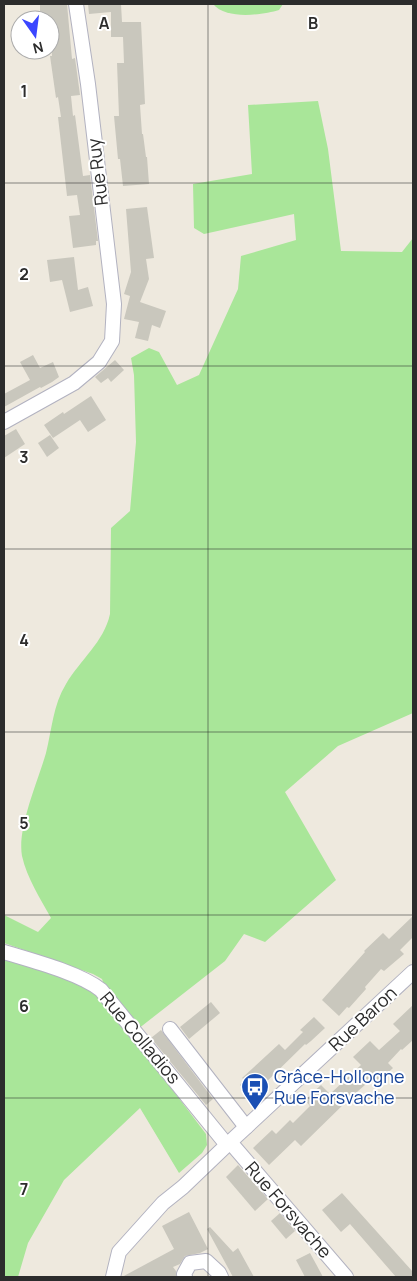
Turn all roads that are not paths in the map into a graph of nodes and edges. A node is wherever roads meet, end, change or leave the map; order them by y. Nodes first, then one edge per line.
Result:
1 (76, 4) edge
2 (4, 422) edge
3 (4, 952) edge
4 (413, 972) edge
5 (170, 1029) dead end
6 (246, 1127) junction
7 (228, 1143) junction
8 (113, 1277) edge
9 (185, 1277) edge
10 (222, 1277) edge
11 (346, 1277) edge

1 - 2 street, Rue Ruy
3 - 7 street, Rue Colladios
4 - 6 street, Rue Baron
5 - 6 street
6 - 7 street, Rue Baron
7 - 8 street, Rue Baron
7 - 11 street, Rue Forsvache
9 - 10 street

